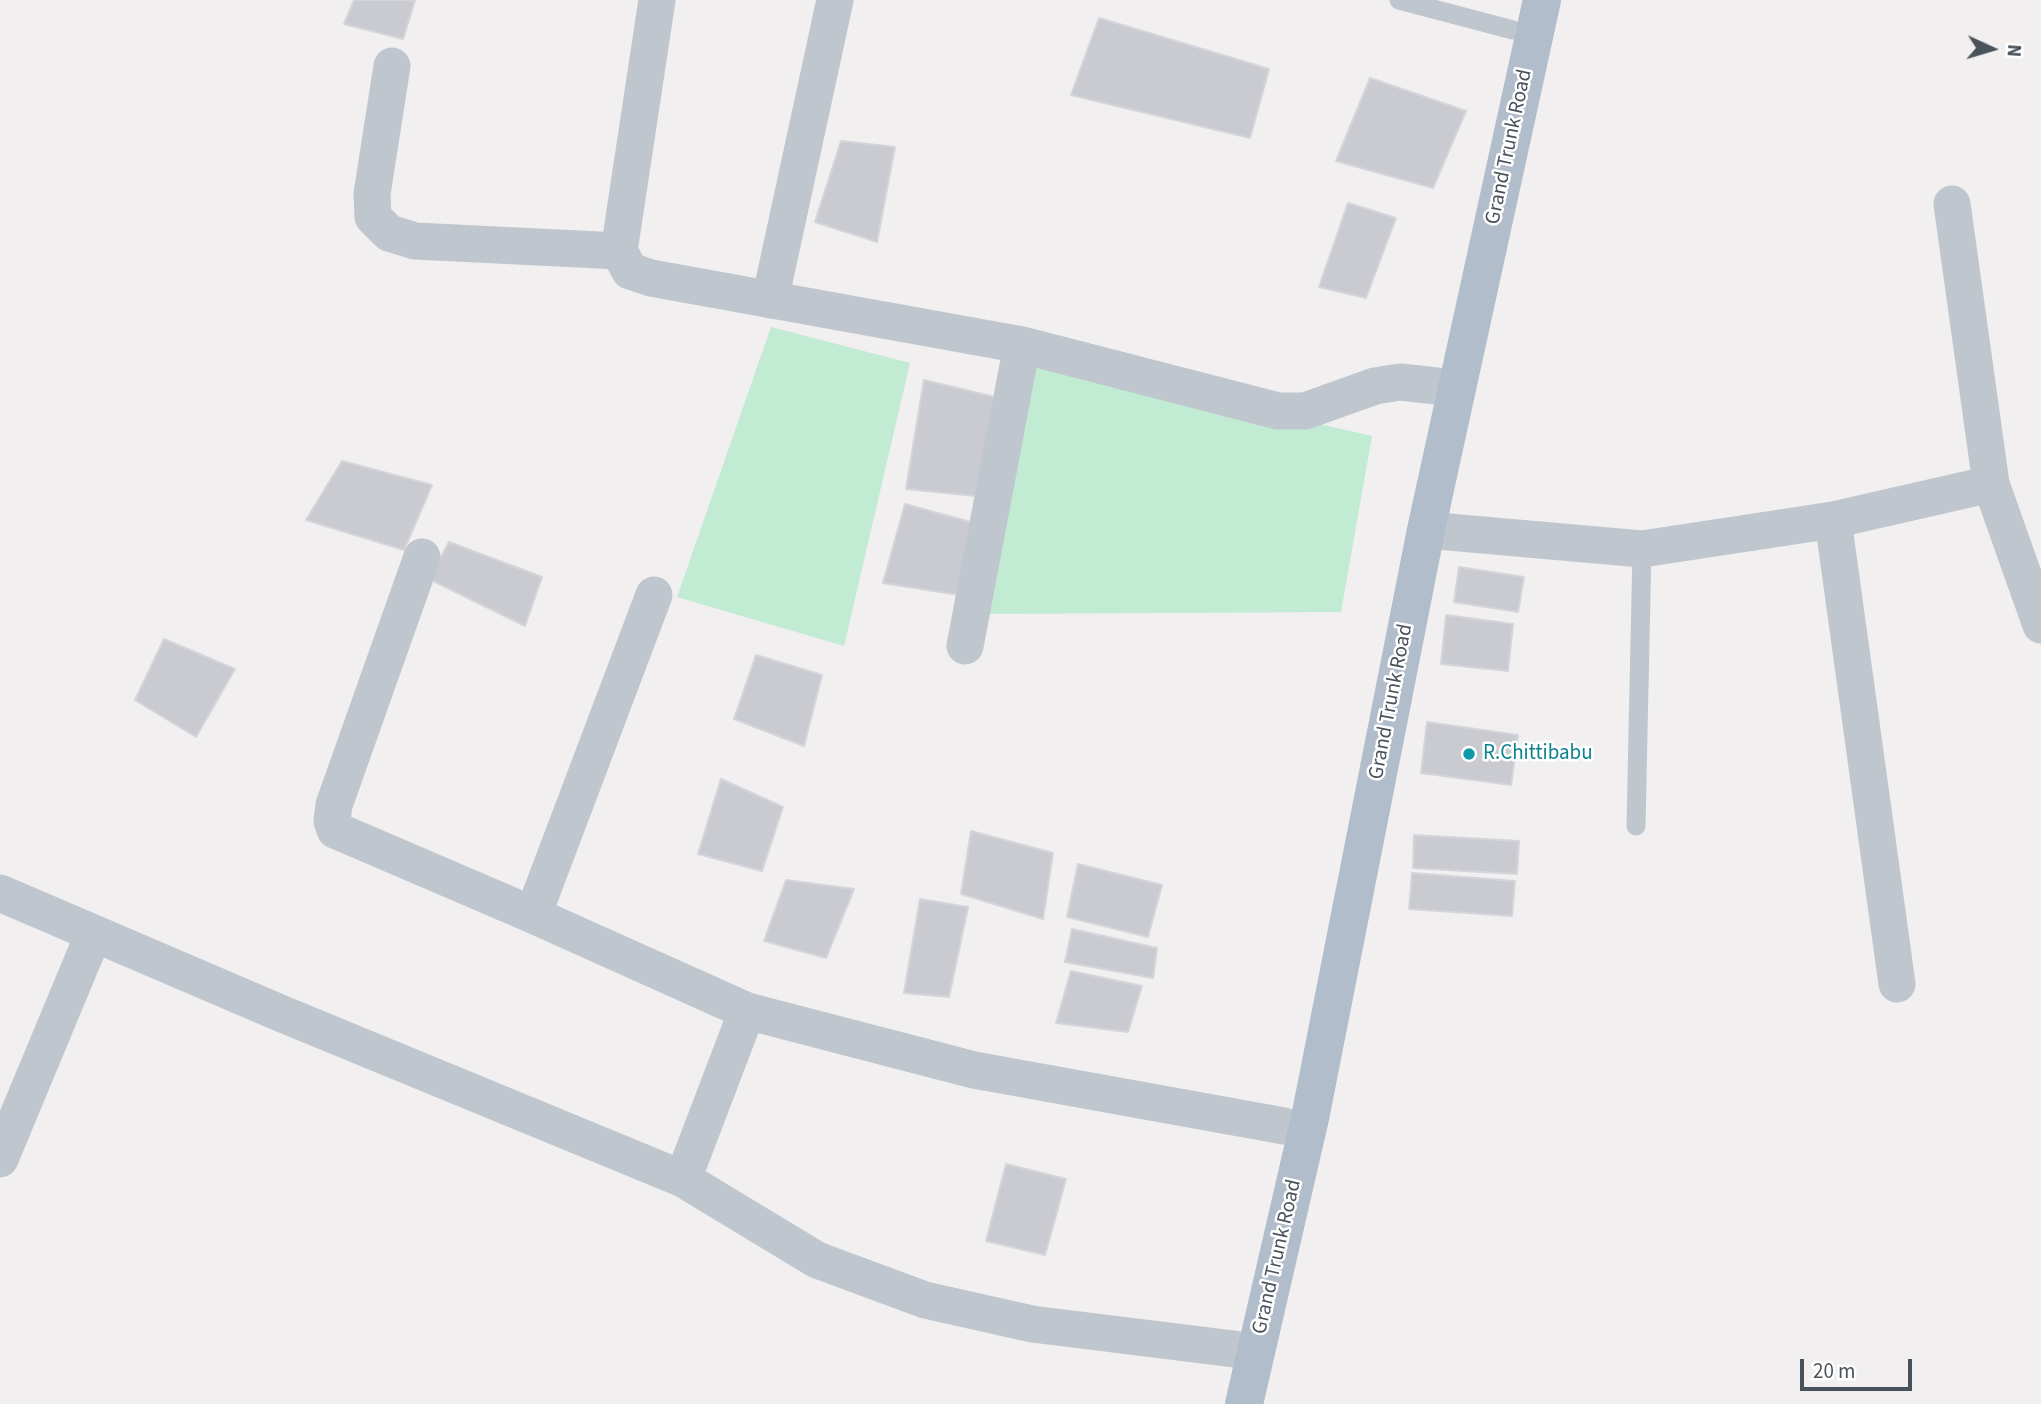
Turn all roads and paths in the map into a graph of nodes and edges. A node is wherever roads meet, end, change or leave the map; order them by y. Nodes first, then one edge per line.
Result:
1 (657, 0) edge
2 (835, 0) edge
3 (1399, 0) edge
4 (1542, 0) edge
5 (1516, 15) edge
6 (392, 66) dead end
7 (1952, 204) dead end
8 (619, 251) junction
9 (770, 300) junction
10 (1023, 345) junction
11 (1437, 386) junction
12 (1990, 484) junction
13 (1833, 520) junction
14 (1426, 530) junction
15 (1642, 550) junction
16 (422, 557) dead end
17 (654, 595) dead end
18 (2041, 625) edge
19 (965, 646) dead end
20 (1636, 826) dead end
21 (0, 893) edge
22 (533, 915) junction
23 (94, 933) junction
24 (1897, 984) dead end
25 (747, 1011) junction
26 (1284, 1126) junction
27 (0, 1159) edge
28 (683, 1179) junction
29 (1234, 1349) junction
30 (1221, 1404) edge
31 (1244, 1404) edge

1 - 8 street
2 - 9 street
3 - 5 lane
4 - 14 main road, Grand Trunk Road
5 - 11 main road, Grand Trunk Road
6 - 8 street
7 - 12 street
8 - 9 street
9 - 10 street
10 - 11 street
10 - 19 street
11 - 26 main road, Grand Trunk Road
12 - 13 street
12 - 18 street
13 - 15 street
13 - 24 street
14 - 15 street
14 - 31 main road, Grand Trunk Road
15 - 20 lane
16 - 22 street
17 - 22 street
21 - 23 street
22 - 25 street
23 - 27 street
23 - 28 street
25 - 26 street
25 - 28 street
26 - 29 main road, Grand Trunk Road
28 - 29 street
29 - 30 main road, Grand Trunk Road

